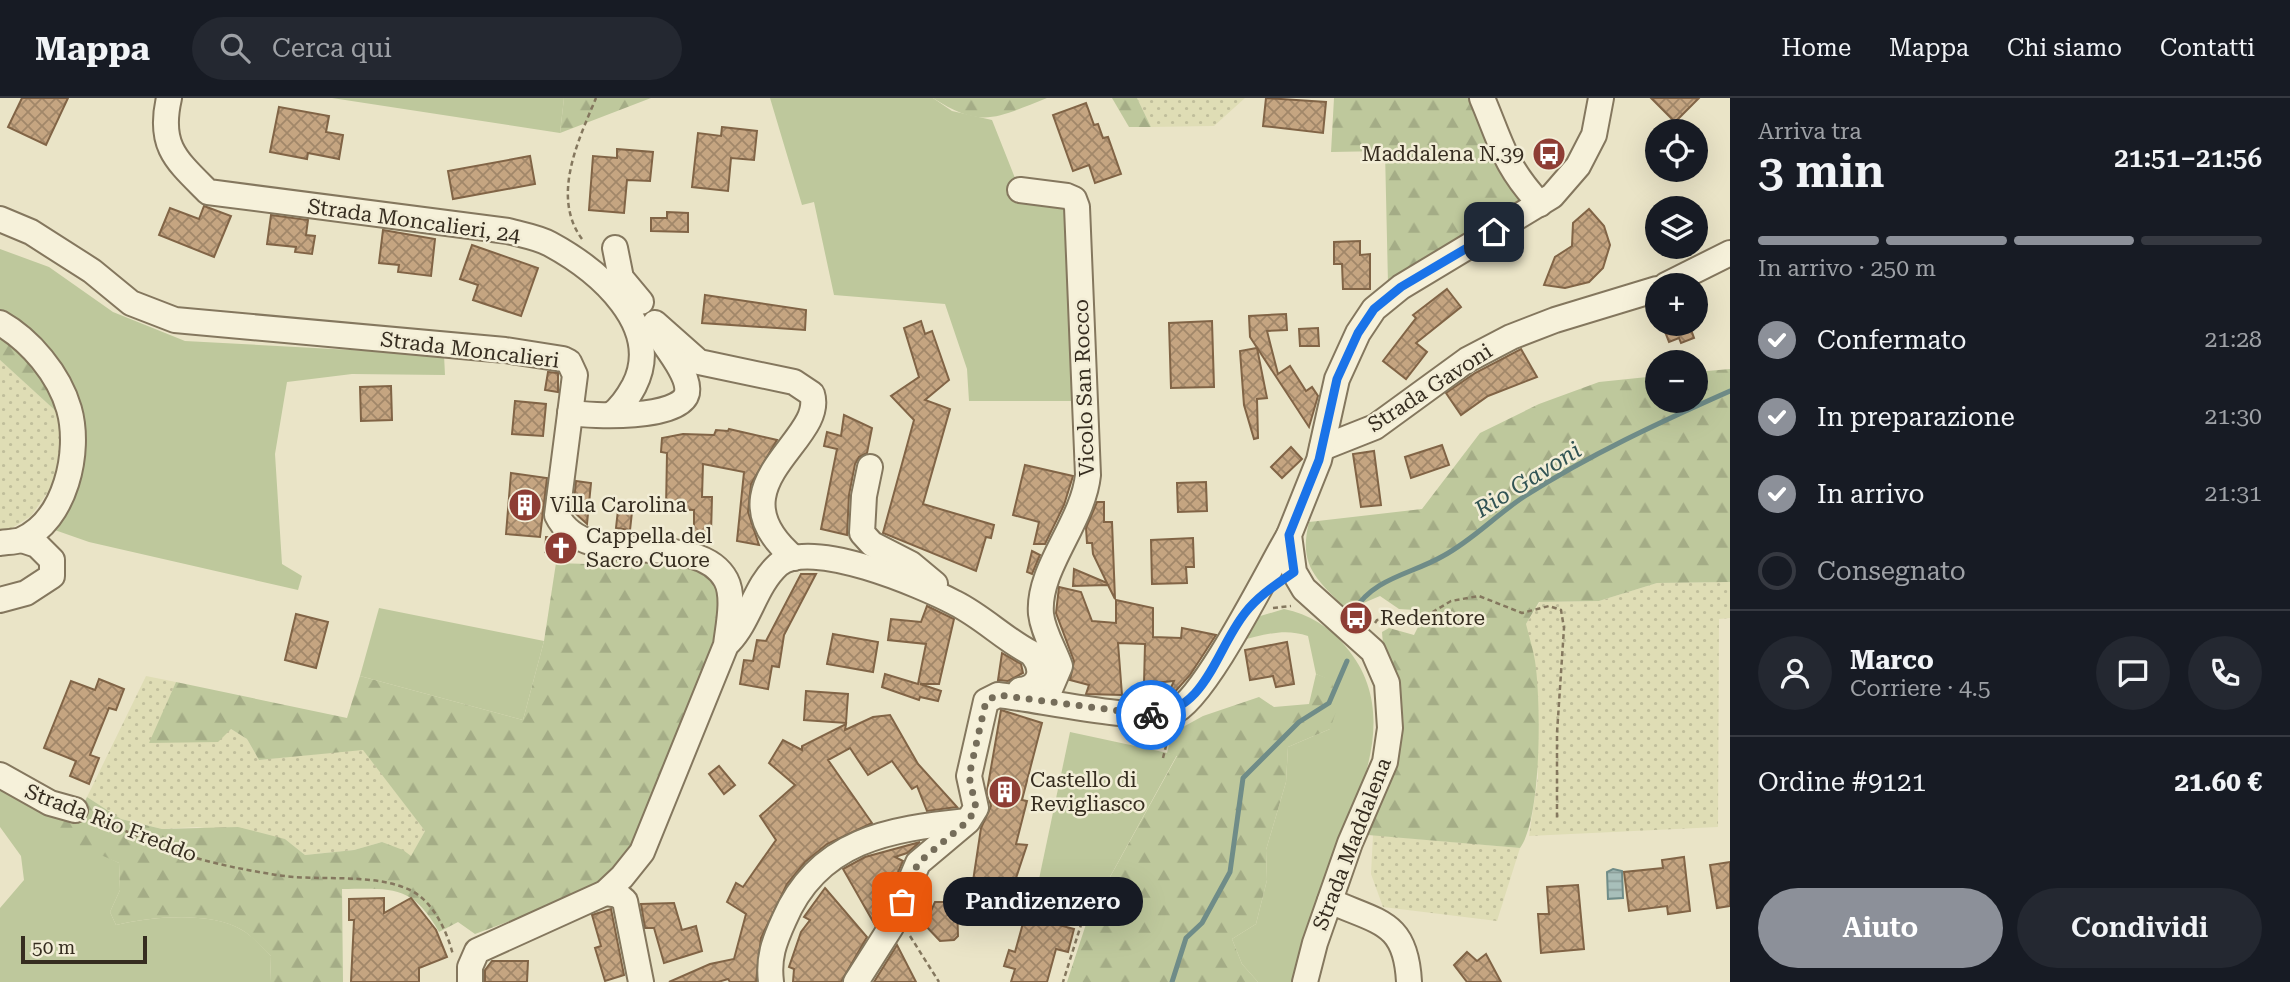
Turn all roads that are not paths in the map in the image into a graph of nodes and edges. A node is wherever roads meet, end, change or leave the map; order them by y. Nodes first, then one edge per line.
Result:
1 (169, 98) edge
2 (1482, 98) edge
3 (1601, 98) edge
4 (1020, 190) dead end
5 (1540, 204) junction
6 (0, 219) edge
7 (614, 248) dead end
8 (1730, 253) edge
9 (1690, 273) edge
10 (1645, 293) edge
11 (0, 323) edge
12 (655, 323) junction
13 (570, 414) junction
14 (611, 415) junction
15 (1322, 448) junction
16 (870, 467) dead end
17 (1289, 535) junction
18 (11, 541) edge
19 (794, 558) junction
20 (1294, 572) junction
21 (0, 600) edge
22 (956, 604) junction
23 (1244, 614) junction
24 (726, 645) junction
25 (1006, 696) junction
26 (1045, 701) junction
27 (0, 775) edge
28 (75, 810) road end
29 (970, 818) junction
30 (605, 893) junction
31 (1330, 901) junction
32 (908, 918) road end
33 (878, 950) junction
34 (470, 982) edge
35 (641, 982) edge
36 (771, 982) edge
37 (856, 982) edge
38 (1305, 982) edge
39 (1409, 982) edge

1 - 14 street, Strada Moncalieri, 24
2 - 5 street
3 - 5 street
4 - 26 street, Vicolo San Rocco
5 - 15 street
6 - 13 street, Strada Moncalieri
7 - 12 street
8 - 9 street
10 - 15 street, Strada Gavoni
11 - 18 street
12 - 14 street
12 - 19 street
13 - 14 street
13 - 24 street, Strada Moncalieri
15 - 17 street
16 - 22 street
17 - 20 street
17 - 23 street
18 - 21 street
19 - 22 street
19 - 24 street
20 - 23 street
20 - 31 street, Strada Maddalena
22 - 25 street
23 - 26 street
24 - 30 street, Strada Moncalieri
25 - 26 street
25 - 29 street
27 - 28 street, Strada Rio Freddo
29 - 33 street
29 - 36 street
30 - 34 street, Strada Moncalieri
30 - 35 street
31 - 38 street, Strada Maddalena
31 - 39 street
32 - 33 street
33 - 37 street

